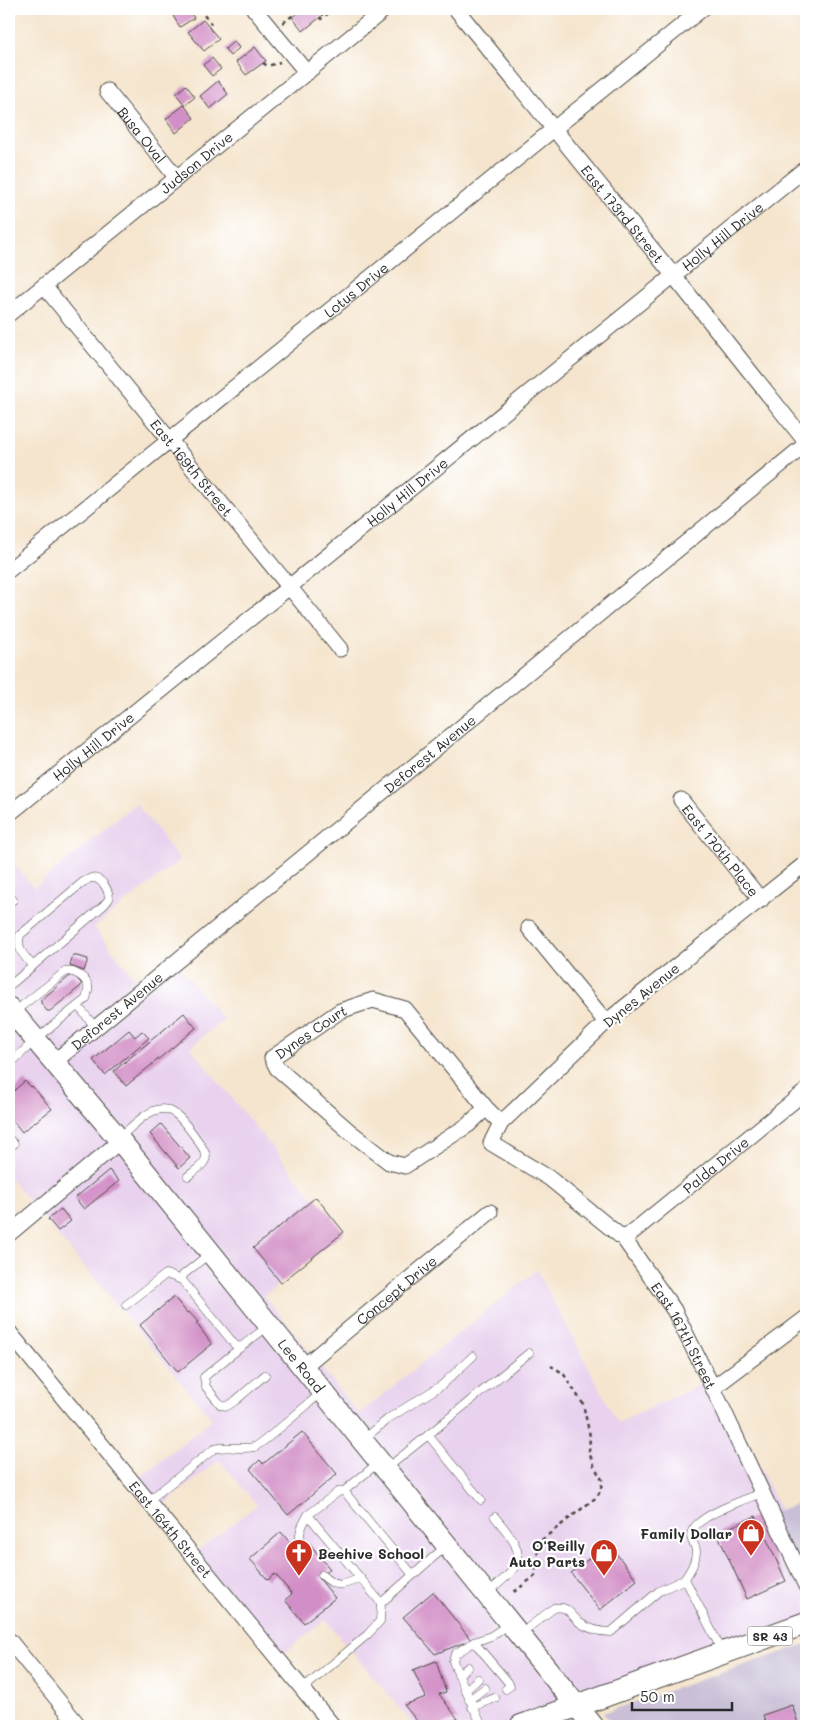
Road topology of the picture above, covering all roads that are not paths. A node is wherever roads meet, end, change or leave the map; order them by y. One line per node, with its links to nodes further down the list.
1 (254, 9): 5 (street)
2 (385, 9): 5 (street, Judson Drive)
3 (456, 9): 7 (street, East 173rd Street)
4 (702, 9): 7 (street, Lotus Drive)
5 (307, 72): 9 (street, Judson Drive)
6 (107, 92): 9 (street, Busa Oval)
7 (553, 129): 10 (street, East 173rd Street); 13 (street, Lotus Drive)
8 (806, 168): 10 (street, Holly Hill Drive)
9 (177, 178): 11 (street, Judson Drive)
10 (674, 276): 14 (street, East 173rd Street); 16 (street, Holly Hill Drive)
11 (44, 286): 12 (street, Judson Drive); 13 (street, East 169th Street)
12 (9, 313)
13 (169, 440): 15 (street, Lotus Drive); 16 (street, East 169th Street)
14 (806, 443): 28 (street, Deforest Avenue)
15 (9, 570)
16 (290, 587): 17 (street, East 169th Street); 19 (street, Holly Hill Drive)
17 (340, 649)
18 (681, 800): 21 (street, East 170th Place)
19 (9, 814)
20 (806, 863): 21 (street, Dynes Avenue)
21 (761, 900): 27 (street, Dynes Avenue)
22 (529, 928): 27 (street)
23 (33, 966): 23 (lane); 24 (lane)
24 (9, 986)
25 (78, 1006): 26 (lane); 28 (lane); 29 (lane)
26 (11, 1010): 29 (main road, Lee Road)
27 (606, 1022): 34 (street, Dynes Avenue)
28 (96, 1028): 30 (street, Deforest Avenue)
29 (35, 1040): 30 (main road, Lee Road); 31 (lane)
30 (54, 1062): 35 (main road, Lee Road)
31 (9, 1065)
32 (806, 1091): 40 (street, Palda Drive)
33 (486, 1108): 33 (street, Dynes Court); 34 (street, Dynes Court)
34 (501, 1124): 36 (street, Dynes Avenue)
35 (119, 1140): 37 (lane); 39 (street); 41 (main road, Lee Road)
36 (491, 1143): 40 (street, East 167th Street)
37 (188, 1176)
38 (490, 1212): 50 (street, Concept Drive)
39 (9, 1234)
40 (624, 1240): 52 (street, East 167th Street)
41 (211, 1253): 42 (lane); 45 (main road, Lee Road)
42 (182, 1280): 43 (lane); 47 (lane)
43 (126, 1305)
44 (806, 1318): 52 (street)
45 (269, 1325): 47 (lane); 50 (main road, Lee Road)
46 (9, 1332): 60 (street, East 164th Street)
47 (241, 1347): 51 (lane)
48 (529, 1353): 54 (lane)
49 (473, 1356): 55 (lane)
50 (303, 1367): 53 (main road, Lee Road)
51 (265, 1375)
52 (713, 1388): 58 (street, East 167th Street)
53 (323, 1391): 55 (main road, Lee Road); 60 (lane)
54 (428, 1435): 56 (lane); 59 (lane)
55 (363, 1441): 56 (main road, Lee Road)
56 (383, 1465): 57 (lane); 63 (main road, Lee Road)
57 (344, 1491): 61 (lane); 66 (lane)
58 (762, 1493): 68 (lane); 69 (street, East 167th Street)
59 (481, 1500)
60 (148, 1501): 82 (street, East 164th Street)
61 (308, 1515): 64 (lane); 67 (lane)
62 (495, 1517): 70 (lane)
63 (447, 1546): 66 (lane); 70 (main road, Lee Road)
64 (302, 1549)
65 (322, 1575): 67 (lane)
66 (414, 1575): 71 (lane)
67 (360, 1578): 71 (lane)
68 (684, 1580): 73 (lane); 76 (lane)
69 (806, 1586)
70 (487, 1594): 73 (main road, Lee Road)
71 (381, 1603): 82 (lane)
72 (806, 1623): 76 (main road, SR 43)
73 (515, 1629): 75 (lane); 86 (main road, Lee Road)
74 (9, 1640): 87 (street)
75 (474, 1642): 78 (lane); 81 (lane)
76 (723, 1653): 86 (main road, SR 43)
77 (468, 1667): 78 (lane)
78 (458, 1675): 83 (lane)
79 (478, 1679): 83 (lane)
80 (485, 1688): 85 (lane)
81 (506, 1689)
82 (302, 1690): 88 (street, East 164th Street)
83 (464, 1690): 85 (lane)
84 (495, 1698): 85 (lane)
85 (470, 1704): 89 (lane)
86 (577, 1706): 90 (main road, SR 43); 91 (main road, Lee Road)
87 (79, 1726)
88 (333, 1726)
89 (482, 1726)
90 (521, 1726)
91 (593, 1726)

